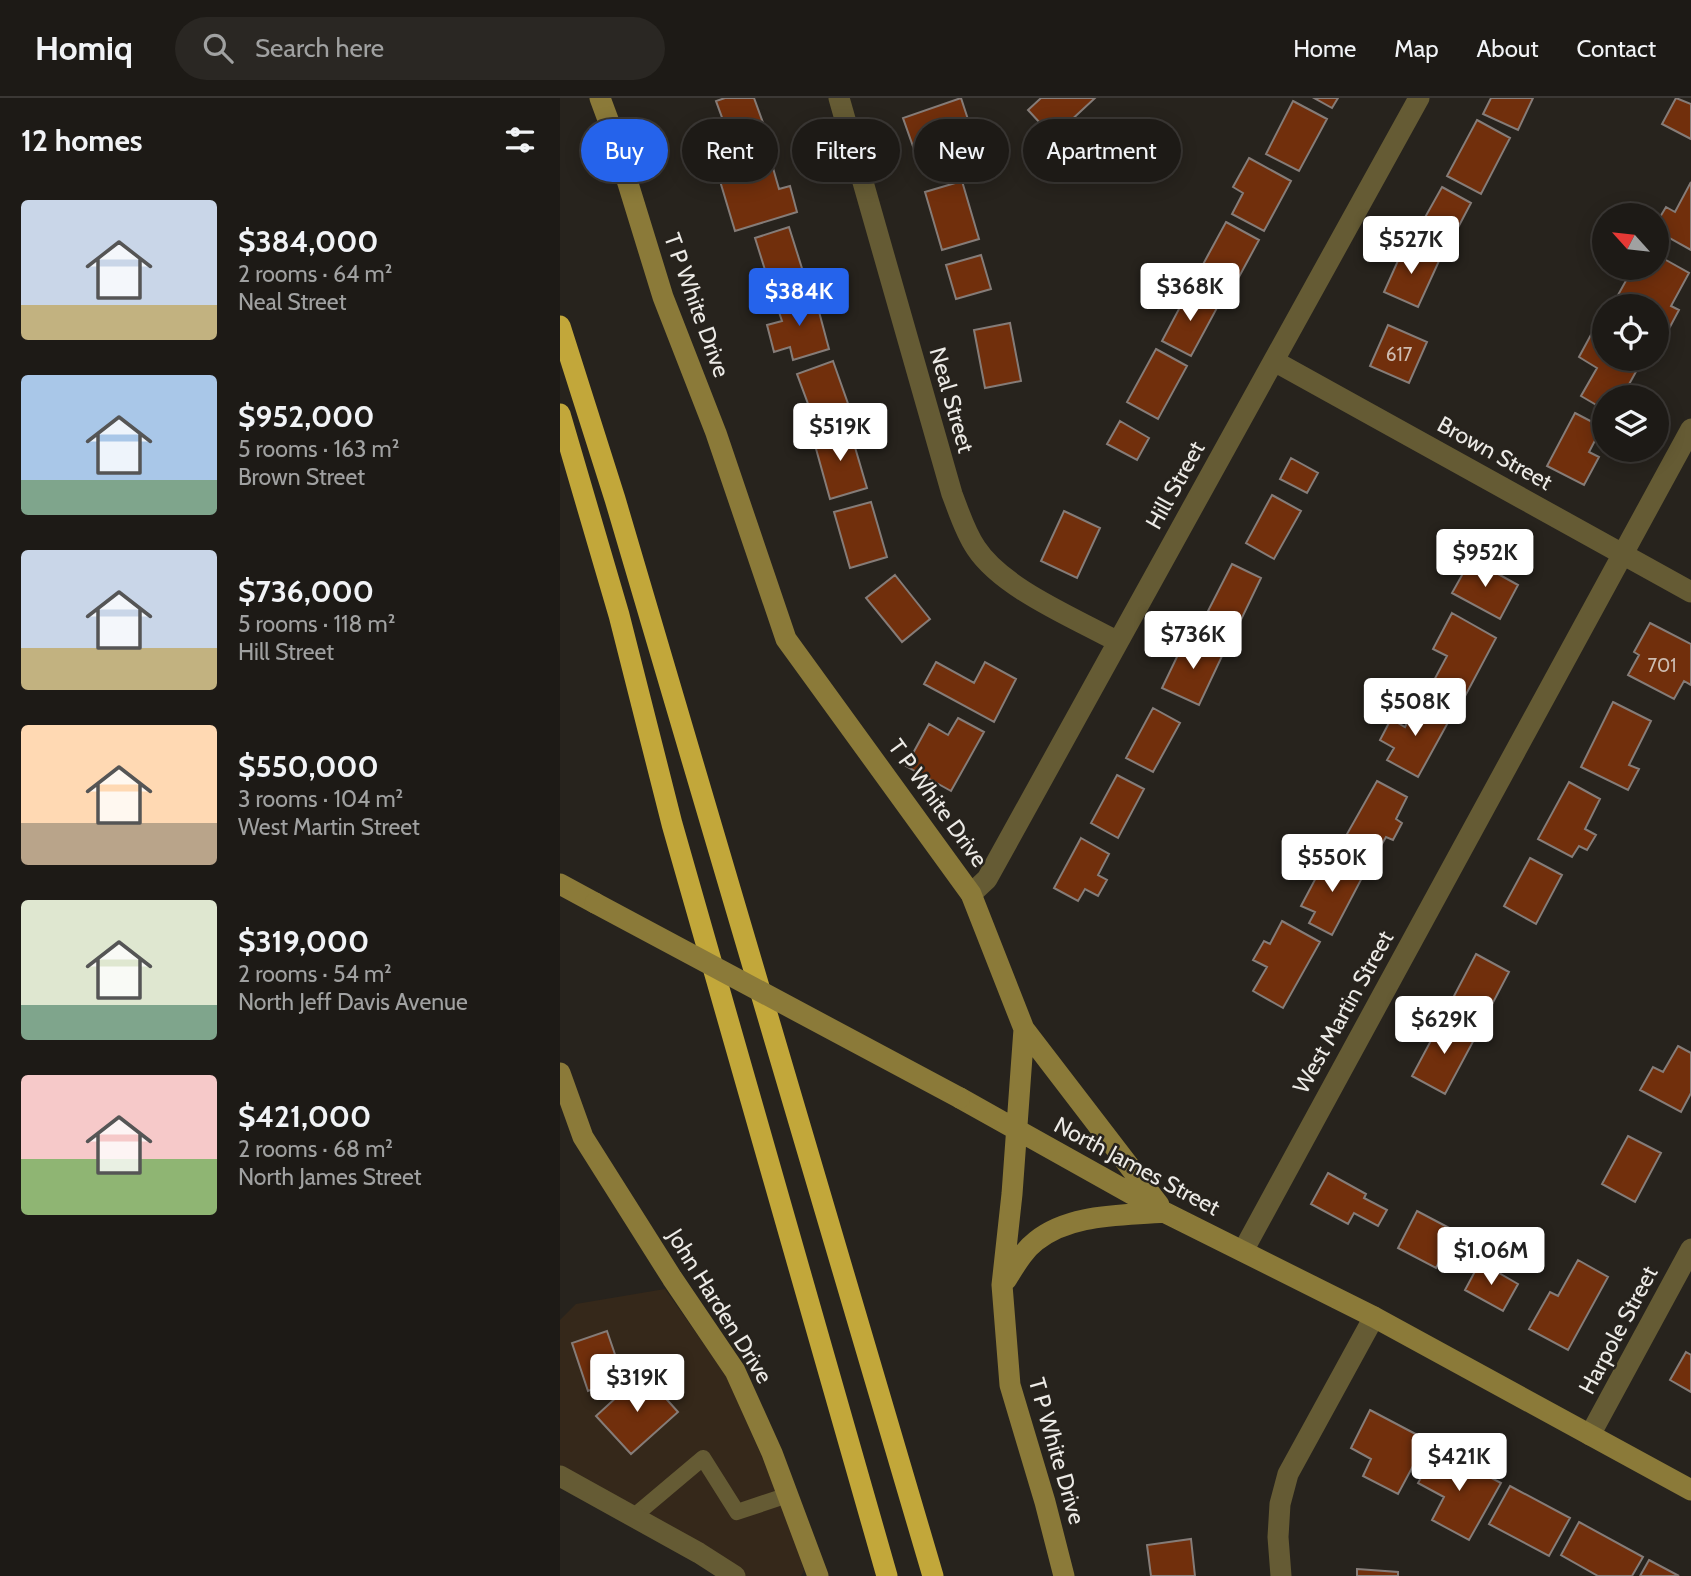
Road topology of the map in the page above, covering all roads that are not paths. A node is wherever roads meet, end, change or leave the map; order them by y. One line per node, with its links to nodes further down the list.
1 (600, 98): 12 (main road, T P White Drive)
2 (839, 98): 10 (street, Neal Street)
3 (1419, 98): 5 (street, Hill Street)
4 (560, 326): 29 (highway)
5 (1274, 361): 8 (street, Brown Street); 10 (street, Hill Street)
6 (560, 414): 28 (highway)
7 (1691, 429): 8 (street, West Martin Street)
8 (1623, 554): 9 (street, Brown Street); 18 (street, West Martin Street)
9 (1691, 592)
10 (1118, 642): 12 (street, Hill Street)
11 (560, 884): 15 (main road, North James Street, bridge)
12 (971, 894): 13 (main road, T P White Drive)
13 (1024, 1029): 15 (main road, T P White Drive); 16 (main road)
14 (560, 1073): 24 (main road, John Harden Drive)
15 (1016, 1130): 16 (main road, North James Street); 19 (main road, T P White Drive)
16 (1164, 1212): 18 (main road, North James Street); 19 (main road)
17 (1691, 1249): 21 (street, Harpole Street)
18 (1243, 1251): 20 (main road, North James Street)
19 (1002, 1285): 30 (main road, T P White Drive)
20 (1374, 1317): 21 (main road, North James Street); 31 (street)
21 (1590, 1435): 23 (main road, North James Street)
22 (560, 1476): 25 (street)
23 (1691, 1490)
24 (788, 1495): 25 (lane); 27 (main road, John Harden Drive)
25 (633, 1517): 26 (street)
26 (735, 1576)
27 (818, 1576)
28 (887, 1576)
29 (933, 1576)
30 (1064, 1576)
31 (1281, 1576)

